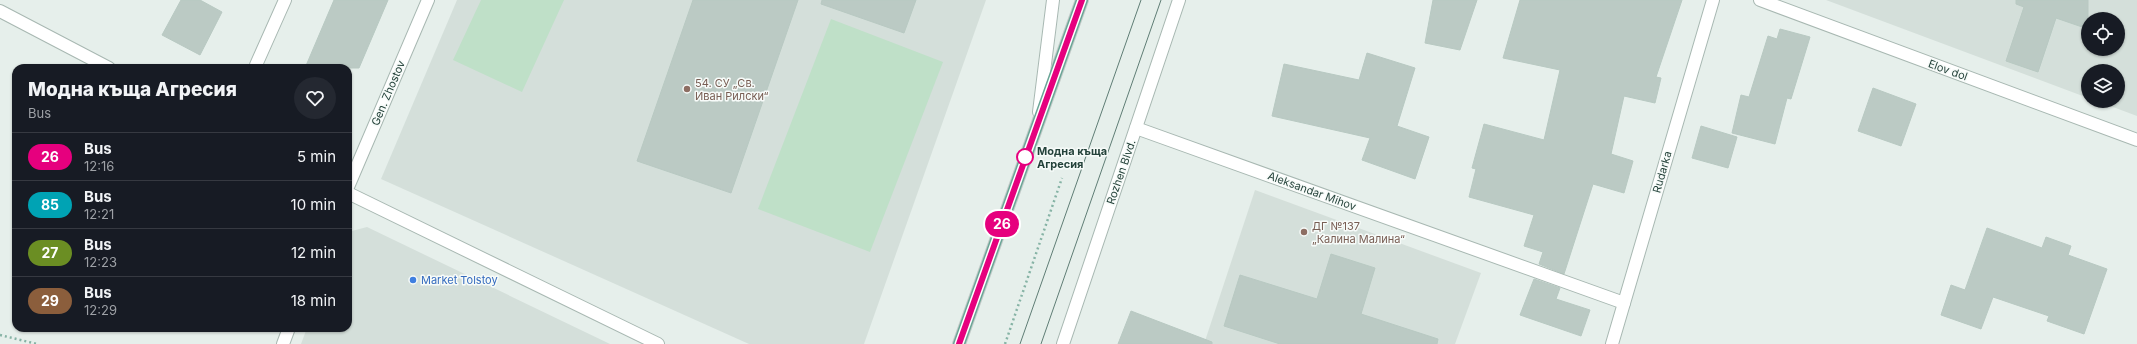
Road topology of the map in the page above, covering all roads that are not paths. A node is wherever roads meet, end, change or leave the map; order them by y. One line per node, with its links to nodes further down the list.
1 (285, 0): 10 (street)
2 (428, 0): 14 (street, Gen. Zhostov)
3 (1053, 0): 11 (street)
4 (1082, 0): 11 (main road)
5 (1179, 0): 12 (street, Rozhen Blvd.)
6 (1713, 0): 16 (street, Rudarka)
7 (1760, 0): 13 (street, Elov dol)
8 (0, 11): 9 (street)
9 (101, 64)
10 (256, 64)
11 (1038, 122): 21 (main road)
12 (1136, 128): 16 (street, Aleksandar Mihov); 22 (street, Rozhen Blvd.)
13 (2137, 140)
14 (352, 178)
15 (352, 195): 18 (street)
16 (1624, 303): 23 (street, Rudarka)
17 (288, 332): 19 (street)
18 (633, 338): 20 (street)
19 (283, 344)
20 (658, 344)
21 (959, 344)
22 (1063, 344)
23 (1612, 344)

